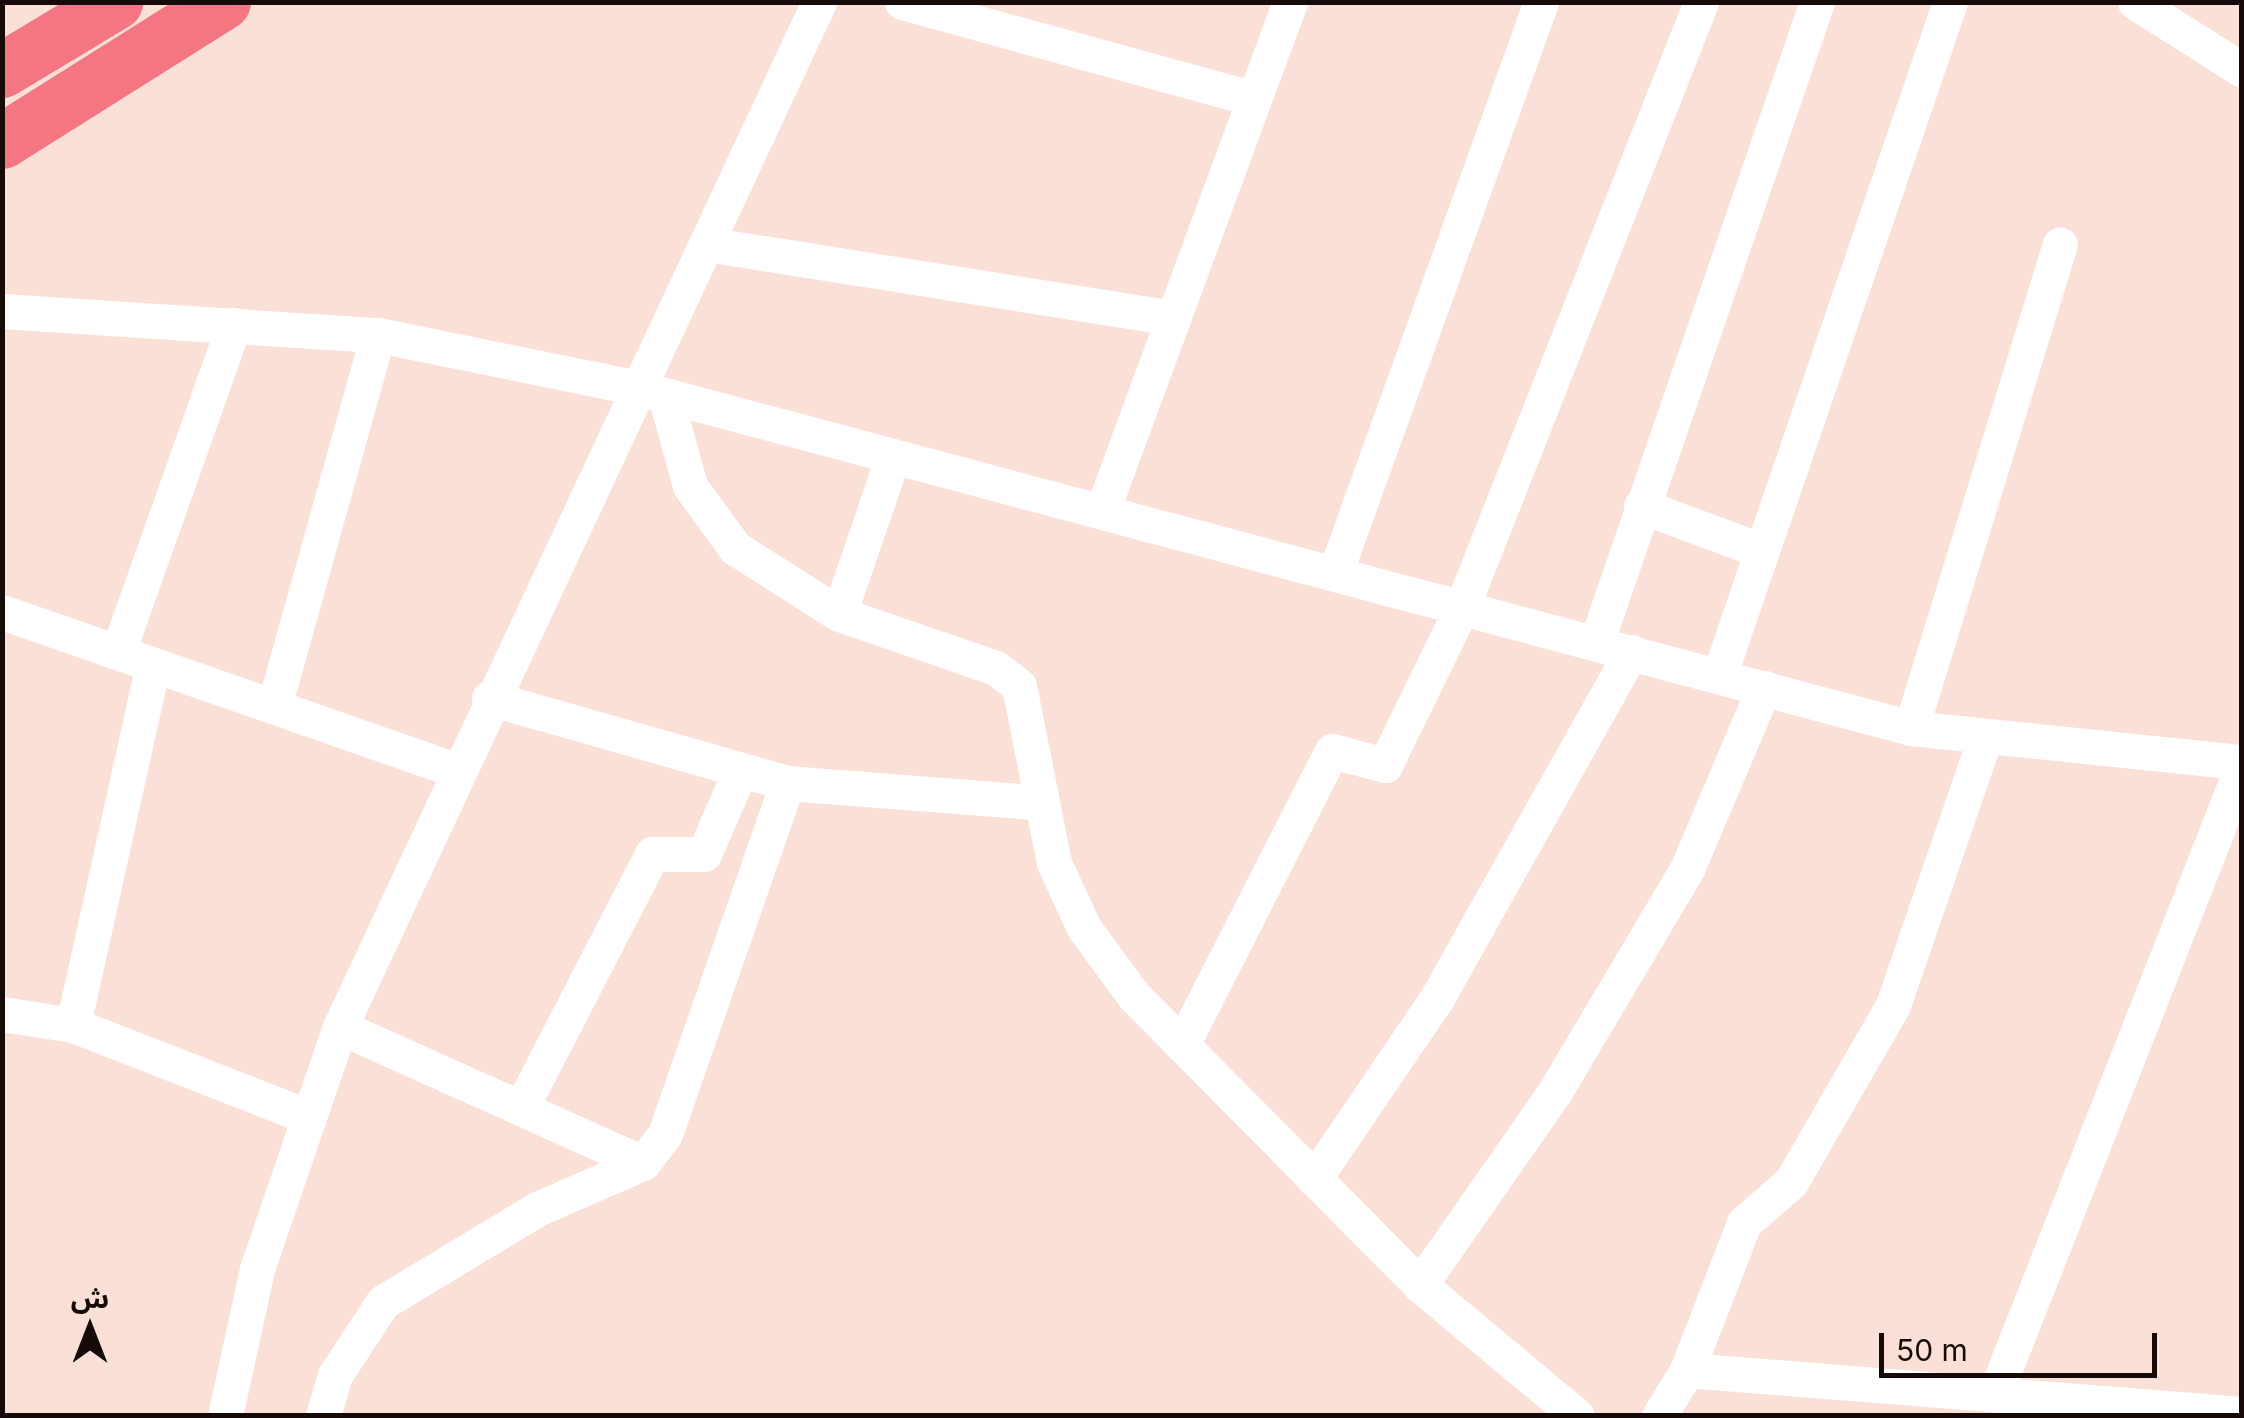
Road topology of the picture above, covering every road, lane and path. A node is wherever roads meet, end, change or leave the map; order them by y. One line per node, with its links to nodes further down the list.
1 (115, 2): 11 (highway)
2 (222, 2): 14 (highway)
3 (819, 2): 15 (street)
4 (902, 2): 13 (street)
5 (1290, 2): 13 (street)
6 (1540, 2): 26 (street)
7 (1702, 2): 27 (street)
8 (1817, 2): 23 (street)
9 (1950, 2): 25 (street)
10 (2135, 2): 12 (street)
11 (2, 70)
12 (2242, 70)
13 (1254, 99): 18 (street)
14 (2, 141)
15 (706, 244): 18 (street); 21 (street)
16 (2060, 244): 38 (street)
17 (2, 310): 19 (street)
18 (1173, 318): 24 (street)
19 (234, 325): 20 (street); 31 (street)
20 (378, 334): 21 (street); 37 (street)
21 (652, 391): 22 (street); 29 (street); 36 (street)
22 (893, 456): 24 (street); 29 (street)
23 (1641, 506): 25 (street); 30 (street)
24 (1102, 511): 26 (street)
25 (1760, 550): 34 (street)
26 (1335, 573): 27 (street)
27 (1462, 607): 30 (street); 48 (street)
28 (2, 612): 31 (street)
29 (839, 614): 44 (street)
30 (1596, 643): 32 (street)
31 (118, 652): 33 (street)
32 (1630, 652): 34 (street); 52 (street)
33 (153, 664): 37 (street); 46 (street)
34 (1720, 676): 35 (street)
35 (1764, 688): 38 (street); 53 (street)
36 (489, 698): 41 (street); 42 (street)
37 (275, 704): 41 (street)
38 (1911, 728): 39 (street)
39 (1984, 740): 40 (street); 54 (street)
40 (2242, 764): 55 (street)
41 (456, 770): 47 (street)
42 (740, 773): 43 (street); 49 (street)
43 (787, 783): 44 (street); 51 (street)
44 (1036, 802): 48 (street)
45 (2, 1014): 46 (street)
46 (74, 1026): 50 (street)
47 (340, 1027): 49 (street); 50 (street)
48 (1182, 1045): 52 (street)
49 (520, 1108): 51 (street)
50 (304, 1115): 58 (street)
51 (642, 1163): 59 (street)
52 (1314, 1179): 53 (street)
53 (1420, 1285): 60 (street)
54 (1687, 1370): 55 (street); 61 (street)
55 (1995, 1394): 56 (street)
56 (2103, 1409): 57 (street)
57 (2242, 1414)
58 (226, 1416)
59 (323, 1416)
60 (1577, 1416)
61 (1659, 1416)

